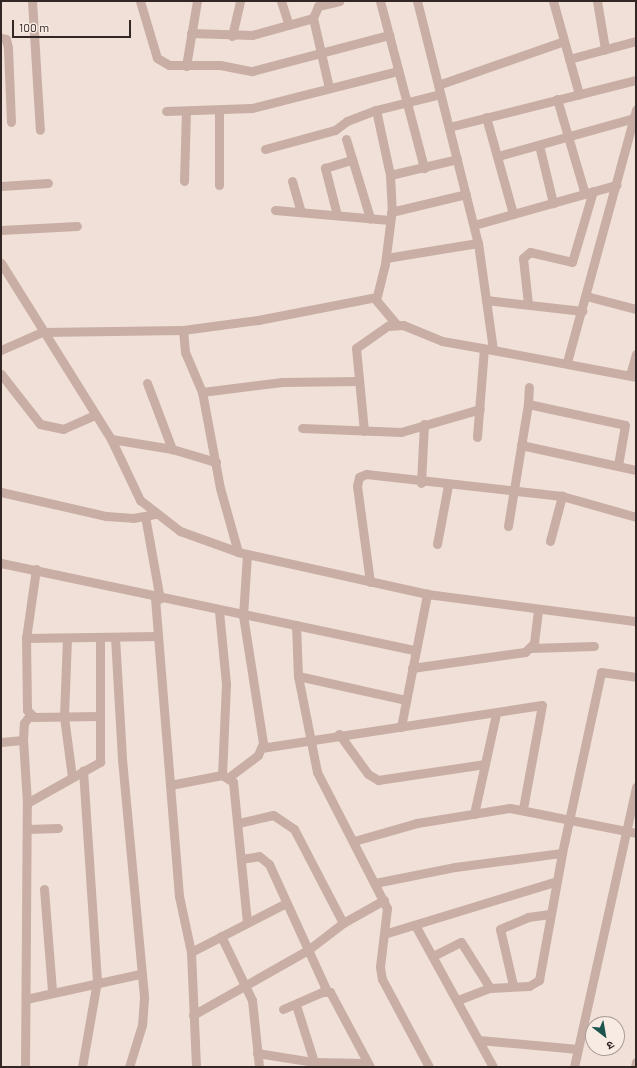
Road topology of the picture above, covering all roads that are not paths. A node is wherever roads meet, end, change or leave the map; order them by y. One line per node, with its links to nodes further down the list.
1 (32, 1): 40 (street)
2 (140, 1): 23 (street)
3 (197, 1): 14 (street)
4 (240, 1): 16 (street)
5 (282, 1): 13 (street)
6 (338, 1): 11 (street)
7 (380, 1): 15 (street)
8 (416, 1): 27 (street)
9 (554, 1): 18 (street)
10 (597, 1): 20 (street)
11 (317, 4): 12 (street)
12 (313, 18): 13 (street); 21 (street)
13 (289, 25): 16 (street)
14 (191, 33): 16 (street); 23 (street)
15 (389, 35): 21 (street); 24 (street)
16 (232, 36)
17 (1, 38): 38 (street)
18 (564, 41): 22 (street); 27 (street)
19 (636, 41): 20 (street)
20 (605, 49): 22 (street)
21 (322, 52): 23 (street); 26 (street)
22 (570, 59): 28 (street)
23 (186, 66)
24 (398, 71): 26 (street); 30 (street)
25 (636, 80): 28 (street)
26 (329, 88): 32 (street)
27 (439, 90): 30 (street); 39 (street)
28 (579, 94): 29 (street)
29 (557, 99): 36 (street); 42 (street)
30 (408, 104): 33 (street); 49 (street)
31 (636, 109): 37 (street)
32 (219, 110): 35 (street); 54 (street)
33 (376, 110): 45 (street); 50 (street)
34 (166, 111): 35 (street)
35 (186, 111): 51 (street)
36 (486, 117): 39 (street); 46 (street)
37 (634, 118): 41 (street); 42 (street)
38 (11, 122)
39 (449, 127): 47 (street)
40 (40, 130)
41 (633, 135): 55 (street)
42 (568, 136): 44 (street); 57 (street)
43 (346, 139): 48 (street)
44 (539, 145): 46 (street); 59 (street)
45 (265, 149)
46 (498, 156): 62 (street)
47 (457, 159): 49 (street); 58 (street)
48 (352, 160): 63 (street); 65 (street)
49 (424, 168): 50 (street)
50 (390, 175): 64 (street)
51 (184, 181)
52 (292, 181): 61 (street)
53 (48, 183): 56 (street)
54 (219, 185)
55 (616, 185): 57 (street); 72 (street)
56 (1, 186)
57 (589, 192): 59 (street); 75 (street)
58 (466, 194): 64 (street); 66 (street)
59 (553, 203): 62 (street)
60 (275, 210): 61 (street)
61 (301, 212): 63 (street)
62 (513, 214): 66 (street)
63 (337, 215): 65 (street)
64 (391, 216): 65 (street); 70 (street)
65 (370, 218)
66 (474, 225): 69 (street)
67 (77, 226): 68 (street)
68 (1, 230)
69 (478, 243): 70 (street); 74 (street)
70 (386, 258): 73 (street)
71 (1, 263): 80 (street)
72 (586, 296): 76 (street); 77 (street)
73 (376, 297): 78 (street); 79 (street)
74 (486, 300): 75 (street); 82 (street)
75 (528, 304): 77 (street)
76 (636, 309)
77 (582, 311): 84 (street)
78 (396, 324): 82 (street); 87 (street)
79 (183, 330): 80 (street); 90 (street)
80 (42, 332): 81 (street); 93 (street)
81 (1, 350)
82 (489, 350): 84 (street); 92 (street)
83 (636, 354): 86 (street)
84 (567, 362): 86 (street)
85 (1, 374): 93 (street)
86 (633, 376)
87 (359, 381): 90 (street); 96 (street)
88 (147, 383): 100 (street)
89 (529, 387): 91 (street)
90 (202, 392): 101 (street)
91 (528, 404): 99 (street); 102 (street)
92 (480, 410): 94 (street); 97 (street)
93 (95, 415): 98 (street)
94 (424, 424): 96 (street); 104 (street)
95 (302, 428): 96 (street)
96 (364, 431)
97 (477, 437)
98 (111, 439): 100 (street); 109 (street)
99 (521, 445): 102 (street); 106 (street)
100 (172, 449): 101 (street)
101 (216, 462): 115 (street)
102 (618, 465): 103 (street)
103 (636, 470)
104 (421, 483): 105 (street); 118 (street)
105 (448, 486): 106 (street); 114 (street)
106 (514, 490): 108 (street); 112 (street)
107 (1, 492): 110 (street)
108 (562, 496): 111 (street); 113 (street)
109 (155, 514): 110 (street); 115 (street)
110 (145, 516): 120 (street)
111 (636, 517)
112 (508, 526)
113 (550, 541)
114 (438, 544)
115 (243, 553): 118 (street); 123 (street)
116 (1, 563): 117 (street)
117 (36, 570): 120 (street); 129 (street)
118 (370, 582): 119 (street)
119 (427, 594): 121 (street); 133 (street)
120 (158, 598): 122 (street); 126 (street)
121 (538, 609): 124 (street); 132 (street)
122 (219, 611): 123 (street); 150 (street)
123 (243, 616): 125 (street); 147 (street)
124 (636, 621)
125 (296, 625): 133 (street); 135 (street)
126 (158, 636): 128 (street); 152 (street)
127 (100, 637): 128 (street); 130 (street); 140 (street)
128 (115, 637): 179 (street)
129 (26, 638): 130 (street); 139 (street)
130 (67, 638): 141 (street)
131 (594, 646): 132 (street)
132 (531, 648): 134 (street)
133 (415, 650): 134 (street)
134 (412, 668): 137 (street)
135 (298, 676): 137 (street); 144 (street)
136 (636, 677): 157 (street)
137 (406, 700): 142 (street)
138 (496, 714): 142 (street); 148 (street); 155 (street)
139 (30, 715): 141 (street); 145 (street)
140 (99, 716): 141 (street); 149 (street)
141 (64, 717): 151 (street)
142 (400, 727): 143 (street)
143 (339, 734): 144 (street); 148 (street)
144 (310, 739): 147 (street); 162 (street)
145 (23, 740): 146 (street); 154 (street)
146 (1, 742)
147 (261, 748): 150 (street)
148 (485, 764): 156 (street)
149 (83, 770): 151 (street); 180 (street)
150 (226, 776): 152 (street); 158 (street)
151 (72, 777): 154 (street)
152 (170, 785): 177 (street)
153 (636, 787): 161 (street)
154 (27, 803): 160 (street)
155 (523, 809): 156 (street); 157 (street)
156 (474, 814): 162 (street)
157 (570, 820): 161 (street); 163 (street)
158 (238, 822): 164 (street); 172 (street)
159 (58, 828): 160 (street)
160 (27, 829): 186 (street)
161 (631, 832): 192 (street)
162 (354, 841): 166 (street)
163 (562, 853): 165 (street); 166 (street)
164 (241, 859): 169 (street); 171 (street)
165 (557, 881): 170 (street); 173 (street)
166 (375, 883): 168 (street)
167 (44, 889): 184 (street)
168 (384, 900): 172 (street); 174 (street)
169 (286, 903): 171 (street); 176 (street)
170 (550, 914): 181 (street); 181 (street)
171 (247, 922): 175 (street)
172 (343, 923): 176 (street)
173 (414, 925): 174 (street); 178 (street)
174 (384, 934): 202 (street)
175 (220, 936): 177 (street); 182 (street)
176 (308, 950): 182 (street); 185 (street)
177 (191, 952): 190 (street)
178 (433, 956): 183 (street); 187 (street)
179 (140, 974): 180 (street); 199 (street)
180 (98, 981): 184 (street); 198 (street)
181 (514, 985): 183 (street)
182 (244, 986): 190 (street); 193 (street)
183 (490, 988): 187 (street)
184 (52, 991): 186 (street)
185 (326, 991): 188 (street); 196 (street)
186 (26, 999): 197 (street)
187 (458, 1000): 191 (street)
188 (296, 1005): 189 (street); 194 (street)
189 (283, 1009)
190 (194, 1015): 200 (street)
191 (479, 1040): 192 (street); 203 (street)
192 (578, 1049): 204 (street)
193 (257, 1053): 194 (street); 201 (street)
194 (314, 1062): 196 (street)
195 (636, 1062): 205 (street)
196 (368, 1065)
197 (25, 1067)
198 (82, 1067)
199 (130, 1067)
200 (196, 1067)
201 (259, 1067)
202 (429, 1067)
203 (493, 1067)
204 (574, 1067)
205 (635, 1067)

